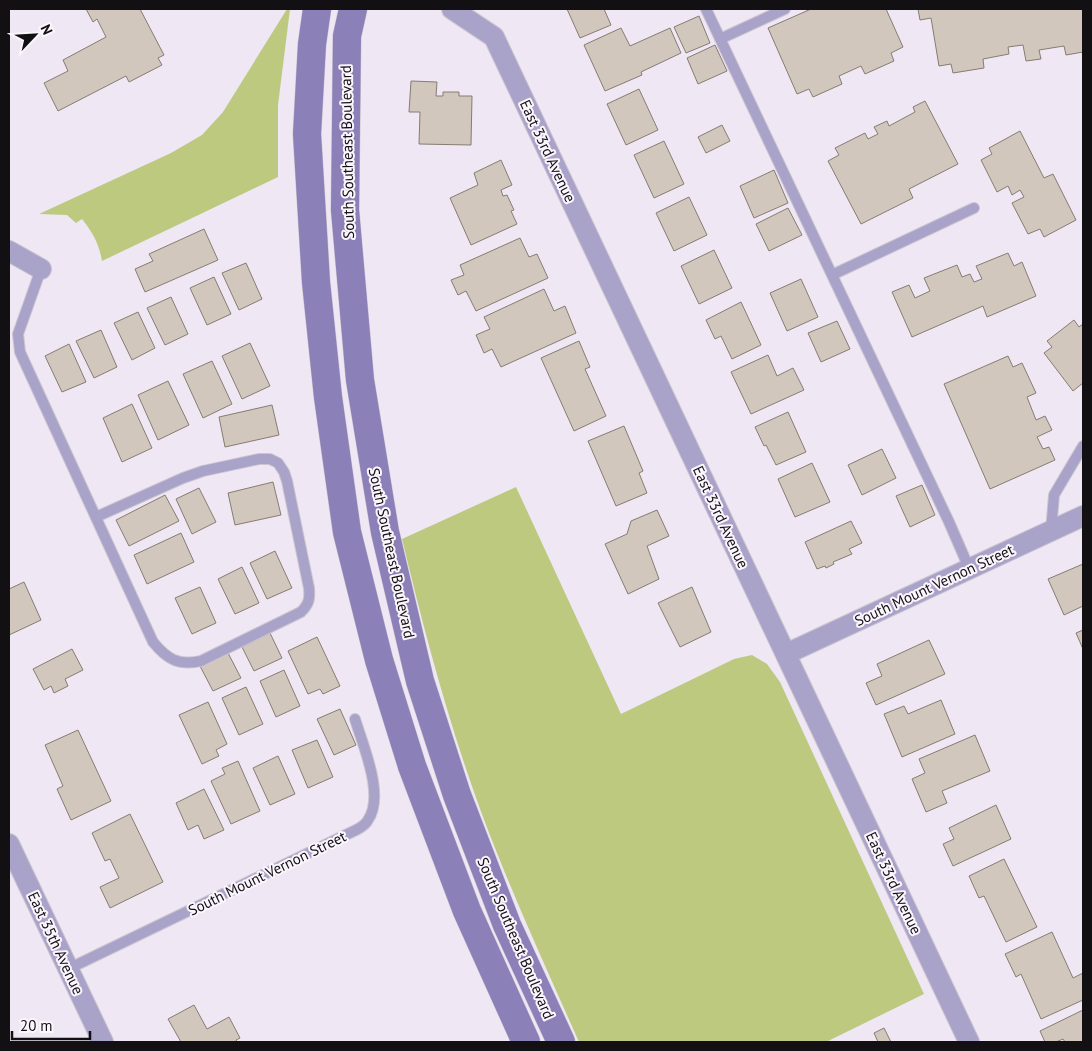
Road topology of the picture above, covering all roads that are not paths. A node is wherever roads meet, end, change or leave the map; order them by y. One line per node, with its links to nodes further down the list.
1 (317, 9): 21 (main road, South Southeast Boulevard)
2 (353, 9): 22 (main road, South Southeast Boulevard)
3 (452, 9): 16 (street, East 33rd Avenue)
4 (706, 9): 6 (lane)
5 (785, 9): 6 (lane)
6 (720, 39): 10 (lane)
7 (974, 208): 10 (lane)
8 (9, 251): 9 (street)
9 (41, 270): 13 (lane)
10 (832, 275): 15 (lane)
11 (1083, 446): 14 (lane)
12 (1083, 516): 14 (street, South Mount Vernon Street)
13 (96, 517): 13 (lane)
14 (1051, 531): 15 (street, South Mount Vernon Street)
15 (969, 568): 16 (street, South Mount Vernon Street)
16 (786, 654): 23 (street, East 33rd Avenue)
17 (355, 719): 19 (lane, South Mount Vernon Street)
18 (9, 844): 19 (street, East 35th Avenue)
19 (68, 969): 20 (street, East 35th Avenue)
20 (103, 1042)
21 (526, 1042)
22 (562, 1042)
23 (969, 1042)

